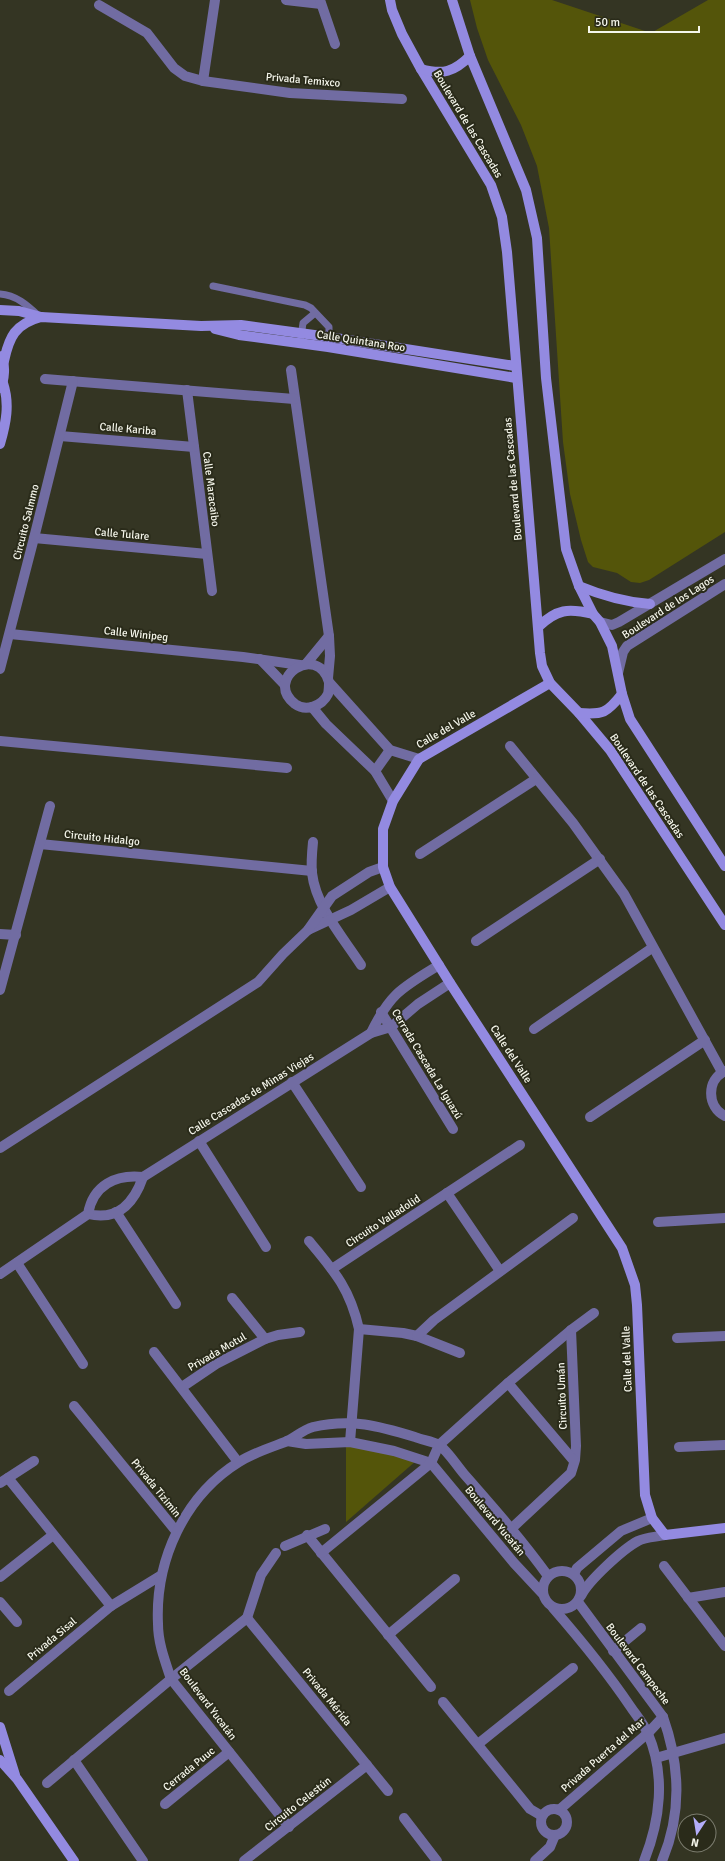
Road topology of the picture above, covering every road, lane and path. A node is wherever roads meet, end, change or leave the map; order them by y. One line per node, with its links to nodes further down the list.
1 (215, 0): 10 (street)
2 (286, 0): 5 (street)
3 (390, 0): 9 (main road, Boulevard de las Cascadas)
4 (452, 0): 8 (main road, Boulevard de las Cascadas)
5 (320, 2): 7 (street)
6 (98, 5): 10 (street, Privada Temixco)
7 (335, 44)
8 (470, 56): 9 (main road); 36 (main road, Boulevard de las Cascadas)
9 (421, 69): 21 (main road, Boulevard de las Cascadas)
10 (203, 81): 11 (street, Privada Temixco)
11 (402, 98)
12 (213, 286): 15 (lane)
13 (0, 294): 16 (lane)
14 (0, 310): 16 (main road, Calle Quintana Roo)
15 (315, 313): 17 (lane); 18 (lane)
16 (41, 317): 17 (main road, Calle Quintana Roo); 20 (main road, Calle Quintana Roo)
17 (301, 338): 18 (main road, Calle Quintana Roo)
18 (328, 342): 21 (main road, Calle Quintana Roo); 23 (main road, Calle Quintana Roo)
19 (0, 348): 20 (main road)
20 (4, 361): 26 (main road)
21 (515, 366): 23 (main road, Boulevard de las Cascadas)
22 (291, 370): 28 (street)
23 (516, 378): 40 (main road, Boulevard de las Cascadas)
24 (45, 379): 25 (street)
25 (73, 381): 27 (street); 29 (street, Circuito Salmmo)
26 (2, 386): 30 (main road)
27 (186, 390): 28 (street); 31 (street, Calle Maracaibo)
28 (294, 399): 42 (street)
29 (60, 436): 31 (street, Calle Kariba); 32 (street, Circuito Salmmo)
30 (0, 444)
31 (194, 447): 33 (street, Calle Maracaibo)
32 (34, 538): 33 (street, Calle Tulare); 41 (street, Circuito Salmmo)
33 (207, 554): 37 (street, Calle Maracaibo)
34 (725, 559): 38 (street, Boulevard de los Lagos)
35 (725, 584): 46 (street, Boulevard de los Lagos)
36 (579, 586): 38 (main road); 39 (main road, Boulevard de las Cascadas)
37 (212, 591)
38 (650, 604): 39 (street, Boulevard de los Lagos)
39 (596, 618): 40 (main road); 46 (main road, Boulevard de las Cascadas)
40 (538, 627): 48 (main road, Boulevard de las Cascadas)
41 (10, 634): 43 (street, Calle Winipeg); 45 (street, Circuito Salmmo)
42 (328, 636): 44 (street); 47 (street)
43 (260, 659): 44 (street, Calle Winipeg); 49 (street)
44 (303, 664): 47 (street); 49 (street)
45 (0, 669)
46 (618, 673): 50 (main road, Boulevard de las Cascadas)
47 (328, 680): 51 (street); 55 (street)
48 (550, 683): 52 (main road, Boulevard de las Cascadas); 56 (main road, Calle del Valle)
49 (285, 685): 51 (street)
50 (622, 694): 52 (main road); 66 (main road, Boulevard de las Cascadas)
51 (312, 707): 58 (street)
52 (579, 713): 72 (main road, Boulevard de las Cascadas)
53 (0, 741): 57 (street)
54 (510, 746): 59 (street)
55 (390, 750): 56 (street); 58 (street)
56 (419, 759): 60 (main road, Calle del Valle)
57 (287, 768)
58 (375, 771): 60 (street)
59 (536, 779): 64 (street); 65 (street)
60 (393, 801): 67 (main road, Calle del Valle)
61 (50, 806): 63 (street)
62 (313, 842): 68 (street)
63 (40, 844): 68 (street, Circuito Hidalgo); 75 (street)
64 (420, 854)
65 (600, 859): 76 (street); 77 (street)
66 (725, 866)
67 (382, 867): 69 (main road, Calle del Valle); 70 (street)
68 (312, 872): 70 (street)
69 (390, 887): 71 (street); 79 (main road, Calle del Valle)
70 (323, 907): 71 (street); 73 (street)
71 (332, 920): 73 (street); 78 (street)
72 (725, 926)
73 (308, 930): 94 (street)
74 (0, 934): 75 (street)
75 (16, 935): 81 (street)
76 (476, 941)
77 (652, 948): 84 (street); 86 (street)
78 (361, 965)
79 (439, 965): 80 (main road, Calle del Valle); 82 (street)
80 (450, 983): 83 (street, Calle Cascadas de Minas Viejas); 136 (main road, Calle del Valle)
81 (0, 990)
82 (381, 1012): 83 (street, Cerrada Cascada La Iguazú); 85 (street)
83 (391, 1027): 85 (street, Calle Cascadas de Minas Viejas); 91 (street, Cerrada Cascada La Iguazú)
84 (534, 1029)
85 (371, 1033): 88 (street, Calle Cascadas de Minas Viejas)
86 (705, 1040): 87 (street); 89 (street)
87 (723, 1072): 90 (street)
88 (292, 1082): 92 (street, Calle Cascadas de Minas Viejas); 96 (street)
89 (590, 1116)
90 (725, 1116)
91 (453, 1129)
92 (199, 1141): 95 (street, Calle Cascadas de Minas Viejas); 104 (street)
93 (520, 1145): 97 (street, Circuito Valladolid)
94 (0, 1148)
95 (143, 1177): 98 (street); 99 (street)
96 (361, 1187)
97 (447, 1193): 106 (street, Circuito Valladolid); 107 (street)
98 (116, 1212): 99 (street); 110 (street)
99 (88, 1214): 105 (street)
100 (573, 1218): 107 (street)
101 (725, 1218): 102 (street)
102 (658, 1222)
103 (309, 1241): 106 (street)
104 (266, 1247)
105 (17, 1264): 108 (street); 121 (street)
106 (332, 1269): 112 (street)
107 (500, 1271): 115 (street)
108 (0, 1274)
109 (232, 1298): 118 (street, Privada Motul)
110 (176, 1304)
111 (594, 1314): 113 (street, Circuito Umán)
112 (359, 1329): 115 (street); 125 (street)
113 (571, 1330): 122 (street, Circuito Umán); 132 (street, Circuito Umán)
114 (300, 1332): 118 (street, Privada Motul)
115 (417, 1336): 120 (street)
116 (725, 1336): 117 (street)
117 (677, 1338)
118 (265, 1339): 123 (street, Privada Motul)
119 (154, 1352): 123 (street, Privada Motul)
120 (460, 1353)
121 (83, 1364)
122 (508, 1383): 129 (street, Circuito Umán); 132 (street, Circuito Umán)
123 (182, 1387): 133 (street, Privada Motul)
124 (74, 1406): 140 (street, Privada Tizimin)
125 (351, 1422): 126 (street); 127 (street); 129 (street, Boulevard Yucatán)
126 (287, 1441): 127 (street); 133 (street)
127 (350, 1442): 134 (street)
128 (725, 1445): 130 (street)
129 (439, 1446): 134 (street); 137 (street, Boulevard Yucatán)
130 (679, 1447)
131 (34, 1461): 135 (street)
132 (574, 1461): 137 (street, Circuito Umán)
133 (238, 1462): 140 (street, Privada Tizimin)
134 (430, 1463): 145 (street); 154 (street, Boulevard Yucatán)
135 (4, 1481): 143 (street)
136 (652, 1518): 142 (main road, Calle del Valle); 148 (street)
137 (512, 1528): 150 (street, Boulevard Yucatán)
138 (725, 1528): 142 (main road)
139 (325, 1529): 141 (street)
140 (176, 1531): 149 (street, Boulevard Yucatán)
141 (307, 1535): 144 (street); 145 (street)
142 (665, 1535): 156 (street)
143 (52, 1536): 151 (street); 158 (street)
144 (285, 1546)
145 (321, 1553): 163 (street)
146 (276, 1554): 160 (street)
147 (664, 1566): 155 (street)
148 (574, 1574): 150 (street); 156 (street)
149 (160, 1576): 158 (street, Privada Sisal); 167 (street, Boulevard Yucatán)
150 (548, 1576): 154 (street)
151 (0, 1577)
152 (455, 1579): 163 (street)
153 (725, 1592): 155 (street)
154 (542, 1593): 159 (street)
155 (688, 1598): 164 (street)
156 (579, 1600): 159 (street); 165 (street, Boulevard Campeche)
157 (0, 1602): 161 (street)
158 (111, 1606): 169 (street, Privada Sisal)
159 (553, 1608): 173 (street)
160 (247, 1618): 167 (street); 181 (street, Privada Mérida)
161 (17, 1622)
162 (641, 1628): 165 (street)
163 (388, 1635): 168 (street)
164 (725, 1646)
165 (613, 1651): 171 (street, Boulevard Campeche)
166 (573, 1668): 175 (street)
167 (171, 1679): 176 (street, Boulevard Yucatán); 180 (street)
168 (431, 1687)
169 (9, 1690)
170 (443, 1702): 175 (street)
171 (663, 1717): 173 (street, Privada Puerta del Mar); 177 (street, Boulevard Campeche)
172 (0, 1728): 182 (main road)
173 (648, 1733): 178 (street); 186 (street, Privada Puerta del Mar)
174 (725, 1738): 177 (street)
175 (478, 1744): 187 (street)
176 (229, 1752): 185 (street, Cerrada Puuc); 189 (street, Boulevard Yucatán)
177 (674, 1753): 178 (street); 197 (street, Boulevard Campeche)
178 (656, 1758): 196 (street)
179 (0, 1760): 182 (main road)
180 (74, 1760): 183 (street); 192 (street)
181 (367, 1765): 184 (street, Privada Mérida); 189 (street, Circuito Celestún)
182 (17, 1779): 191 (main road)
183 (47, 1783)
184 (388, 1792)
185 (165, 1804)
186 (559, 1810): 187 (street); 190 (street)
187 (542, 1816): 190 (street)
188 (404, 1818): 194 (street)
189 (289, 1827): 193 (street, Circuito Celestún)
190 (555, 1835): 195 (street)
191 (74, 1861)
192 (144, 1861)
193 (244, 1861)
194 (437, 1861)
195 (535, 1861)
196 (644, 1861)
197 (662, 1861)

